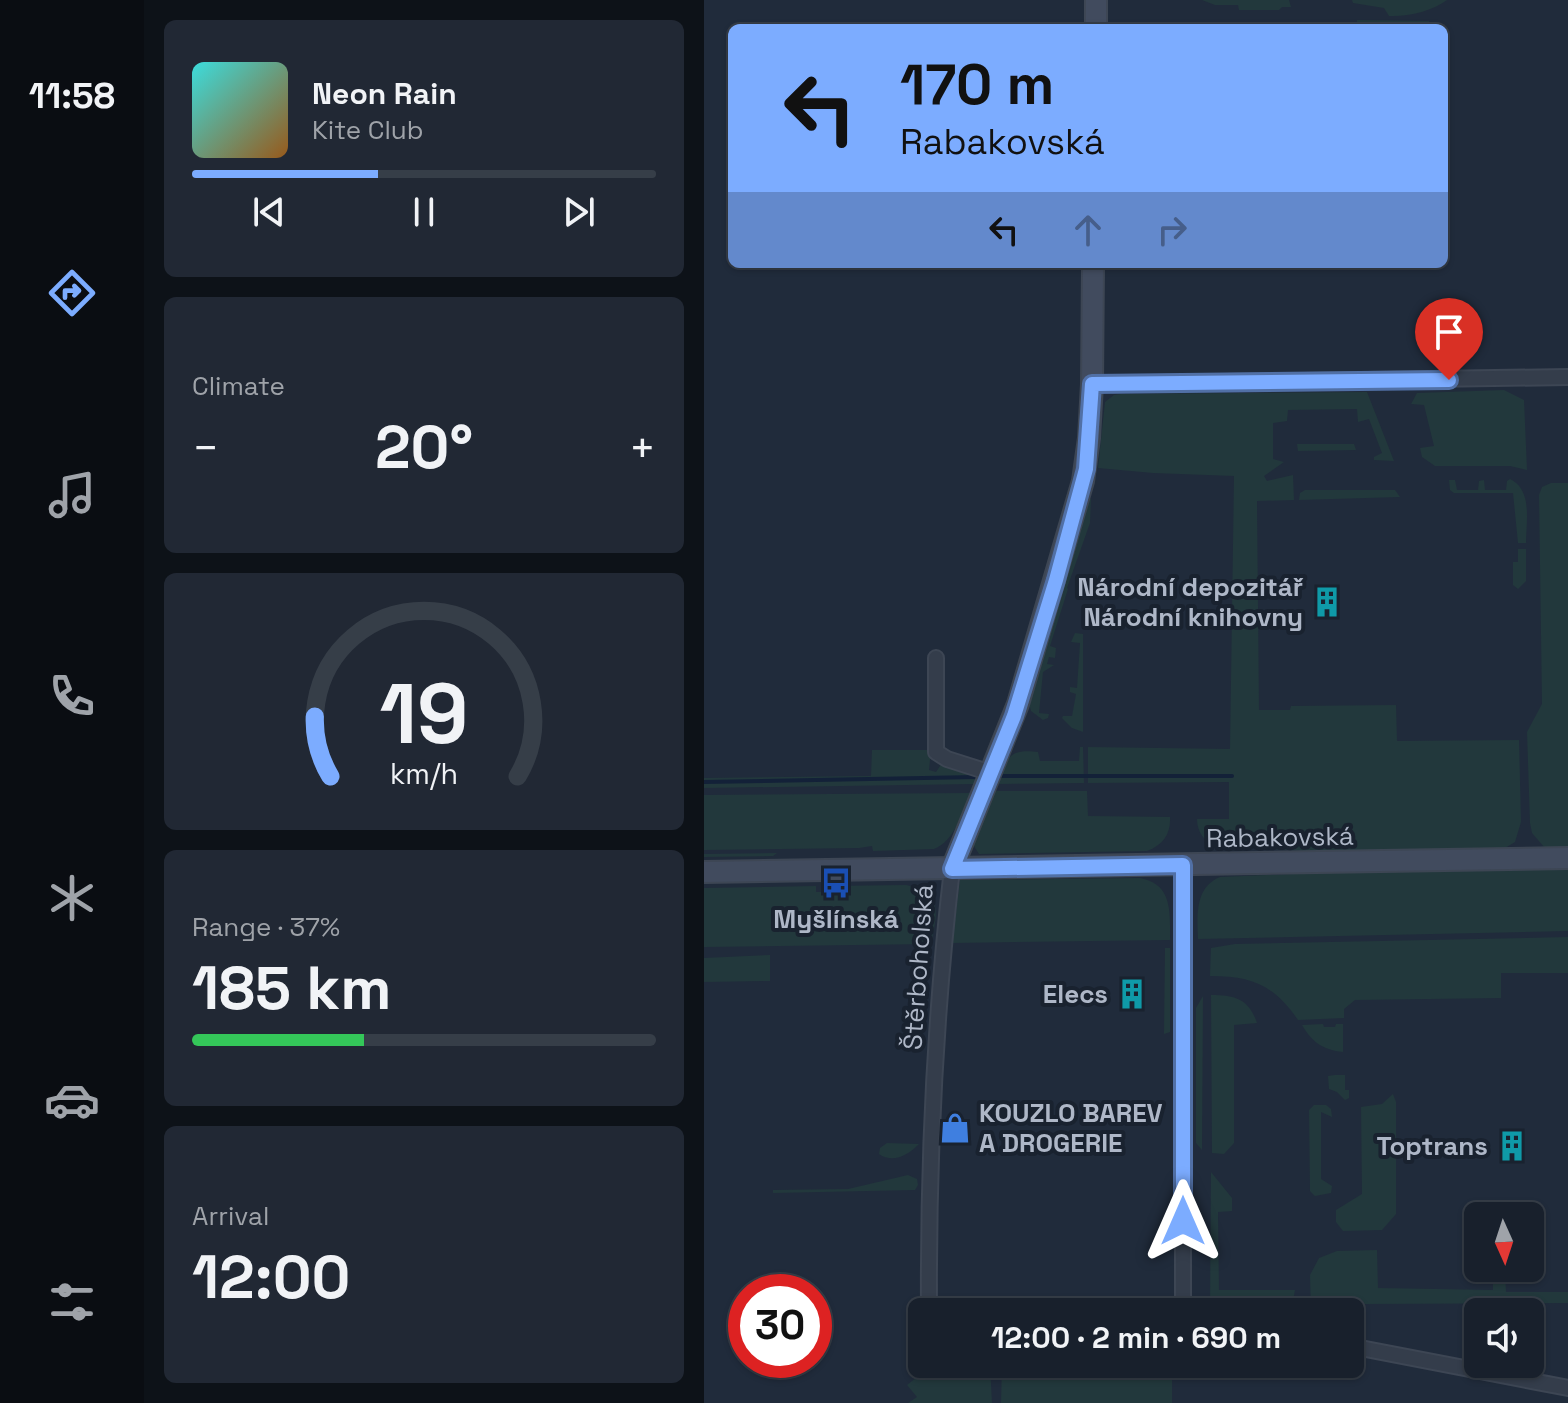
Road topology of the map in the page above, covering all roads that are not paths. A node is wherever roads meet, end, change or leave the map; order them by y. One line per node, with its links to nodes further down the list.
1 (1096, 0): 2 (main road)
2 (1096, 24)
3 (1093, 268): 5 (main road, Štěrboholská)
4 (1568, 377): 5 (street)
5 (1092, 384): 7 (main road, Štěrboholská)
6 (936, 658): 7 (street)
7 (991, 773): 10 (main road, Štěrboholská)
8 (1568, 858): 9 (main road, Rabakovská)
9 (1183, 865): 10 (main road, Rabakovská); 13 (street)
10 (952, 869): 11 (main road, Rabakovská); 12 (street, Štěrboholská)
11 (704, 872)
12 (929, 1298)
13 (1183, 1298)
14 (1364, 1349): 15 (street)
15 (1568, 1388)

